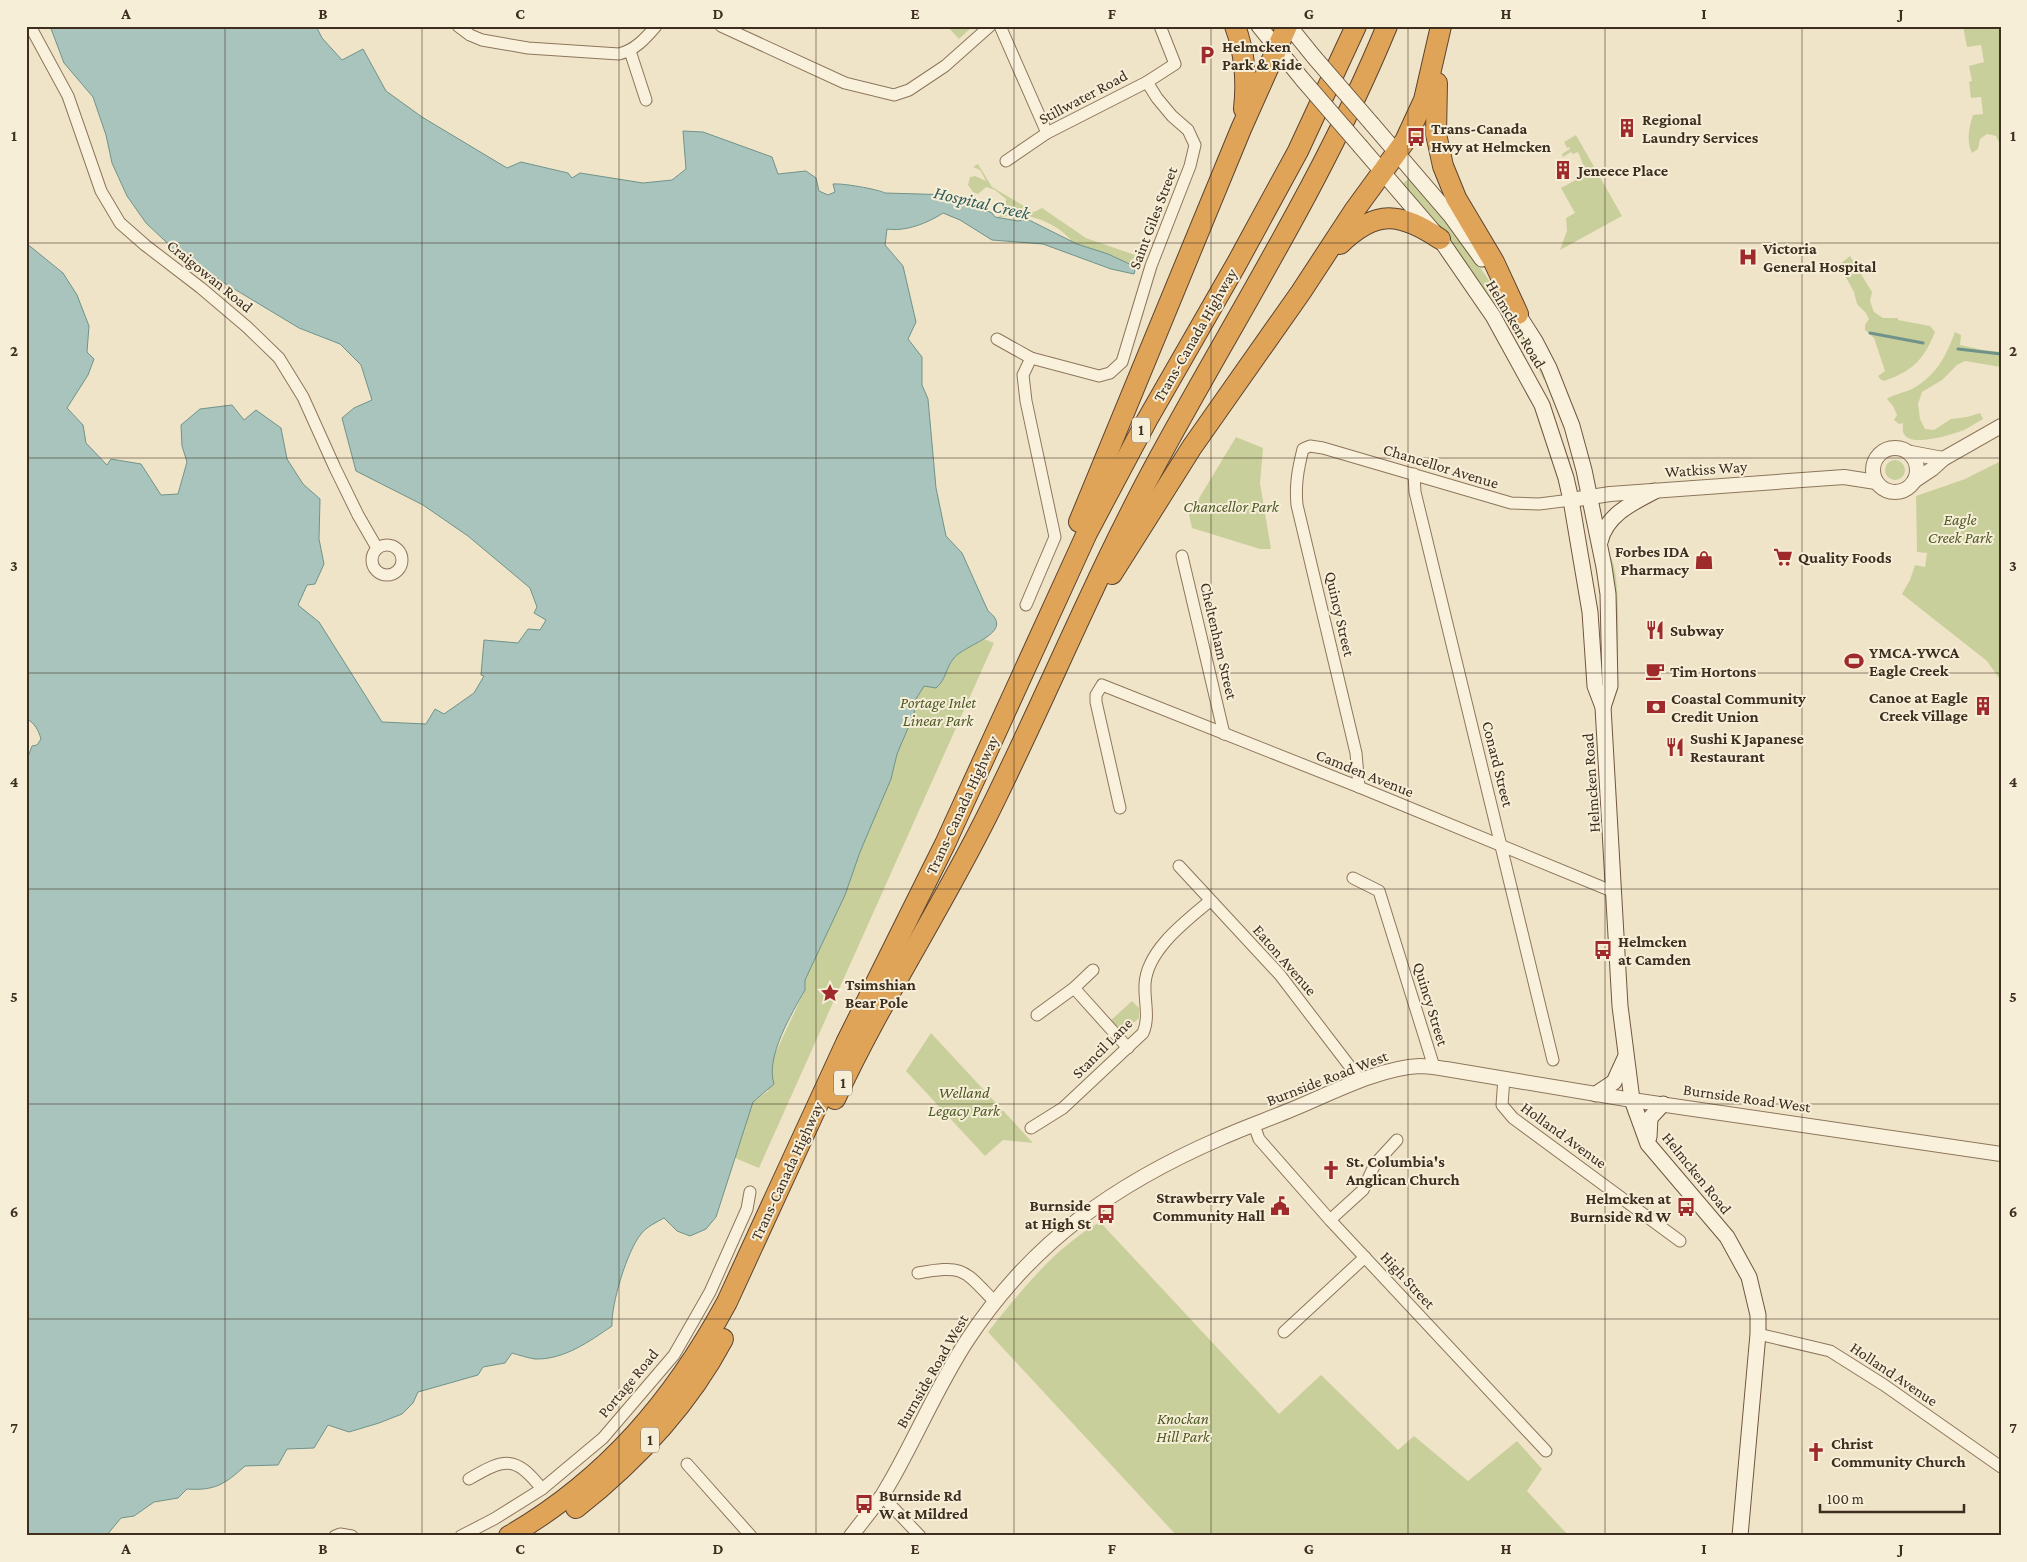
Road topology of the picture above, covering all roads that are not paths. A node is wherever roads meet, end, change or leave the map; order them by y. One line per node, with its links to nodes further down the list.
1 (30, 26): 41 (street, Craigowan Road)
2 (458, 26): 15 (street)
3 (656, 26): 15 (street)
4 (721, 26): 5 (street)
5 (990, 26)
6 (1000, 26): 19 (street)
7 (1160, 26): 16 (street, Stillwater Road)
8 (1235, 26): 18 (highway)
9 (1258, 26): 14 (main road, Helmcken Road)
10 (1288, 26): 14 (highway); 20 (main road, Helmcken Road, bridge)
11 (1356, 26): 49 (highway, Trans-Canada Highway / 1)
12 (1388, 26): 46 (highway, Trans-Canada Highway / 1)
13 (1441, 27): 20 (highway); 25 (highway)
14 (1277, 48): 18 (highway); 22 (main road, Helmcken Road, bridge)
15 (630, 51): 17 (street)
16 (1147, 82): 19 (street, Stillwater Road); 27 (street, Saint Giles Street)
17 (646, 100)
18 (1242, 129): 49 (highway)
19 (1047, 133): 21 (street, Stillwater Road)
20 (1398, 153): 22 (highway); 25 (main road, Helmcken Road)
21 (1006, 161)
22 (1383, 170): 23 (main road, Helmcken Road); 24 (highway)
23 (1440, 239): 24 (highway); 39 (main road, Helmcken Road)
24 (1301, 292): 46 (highway)
25 (1518, 314): 38 (main road, Helmcken Road)
26 (997, 339): 27 (street)
27 (1031, 358): 43 (street)
28 (2001, 426): 31 (street)
29 (1303, 449): 33 (street, Chancellor Avenue); 47 (street, Quincy Street)
30 (1910, 453): 31 (street); 32 (street); 35 (street)
31 (1943, 459): 35 (street)
32 (1873, 468): 34 (street, Watkiss Way); 36 (street)
33 (1414, 474): 39 (street, Chancellor Avenue); 50 (street, Conard Street)
34 (1844, 477): 36 (street, Watkiss Way); 37 (street, Watkiss Way)
35 (1914, 481): 36 (street)
36 (1876, 482)
37 (1655, 491): 38 (street, Watkiss Way); 40 (main road)
38 (1590, 497): 39 (street, Watkiss Way); 40 (main road, Helmcken Road)
39 (1571, 500): 44 (main road, Helmcken Road)
40 (1600, 544): 44 (main road, Helmcken Road)
41 (377, 548)
42 (1182, 556): 45 (street, Cheltenham Street)
43 (1026, 605)
44 (1603, 707): 53 (main road, Helmcken Road)
45 (1224, 734): 47 (street, Camden Avenue); 48 (street, Camden Avenue)
46 (1002, 786): 90 (highway, Trans-Canada Highway / 1)
47 (1359, 787): 50 (street, Camden Avenue)
48 (1120, 808)
49 (945, 844): 89 (highway, Trans-Canada Highway / 1)
50 (1501, 847): 53 (street, Camden Avenue); 60 (street, Conard Street)
51 (1178, 866): 54 (street, Eaton Avenue)
52 (1354, 878): 61 (street, Quincy Street)
53 (1614, 892): 59 (main road, Helmcken Road)
54 (1210, 901): 58 (street, Stancil Lane); 63 (street, Eaton Avenue)
55 (1093, 970): 56 (street)
56 (1074, 988): 57 (street); 58 (street)
57 (1037, 1015)
58 (1128, 1048): 68 (street, Stancil Lane)
59 (1626, 1056): 64 (main road); 65 (main road, Helmcken Road)
60 (1553, 1060)
61 (1434, 1067): 62 (street, Burnside Road West); 63 (street, Burnside Road West)
62 (1504, 1078): 64 (street, Burnside Road West); 74 (street, Holland Avenue)
63 (1361, 1081): 67 (street, Burnside Road West)
64 (1596, 1094): 65 (street, Burnside Road West)
65 (1632, 1100): 66 (street, Burnside Road West); 70 (main road, Helmcken Road)
66 (1663, 1104): 70 (main road); 71 (street, Burnside Road West)
67 (1254, 1125): 73 (street, High Street); 77 (street, Burnside Road West)
68 (1030, 1128)
69 (1396, 1140): 73 (street)
70 (1648, 1144): 79 (main road, Helmcken Road)
71 (2001, 1154)
72 (750, 1192): 84 (street, Portage Road)
73 (1330, 1220): 75 (street, High Street)
74 (1680, 1240)
75 (1365, 1257): 78 (street); 80 (street, High Street)
76 (918, 1273): 77 (street)
77 (994, 1301): 85 (street, Burnside Road West)
78 (1284, 1332)
79 (1758, 1334): 82 (street, Holland Avenue); 94 (main road, Helmcken Road)
80 (1546, 1452)
81 (687, 1464): 91 (street)
82 (2001, 1467)
83 (469, 1479): 84 (street)
84 (542, 1489): 88 (street, Portage Road)
85 (882, 1496): 92 (street, Burnside Road West); 93 (street)
86 (335, 1536): 87 (street)
87 (352, 1536)
88 (462, 1536)
89 (510, 1536)
90 (536, 1536)
91 (751, 1536)
92 (851, 1536)
93 (920, 1536)
94 (1740, 1536)

